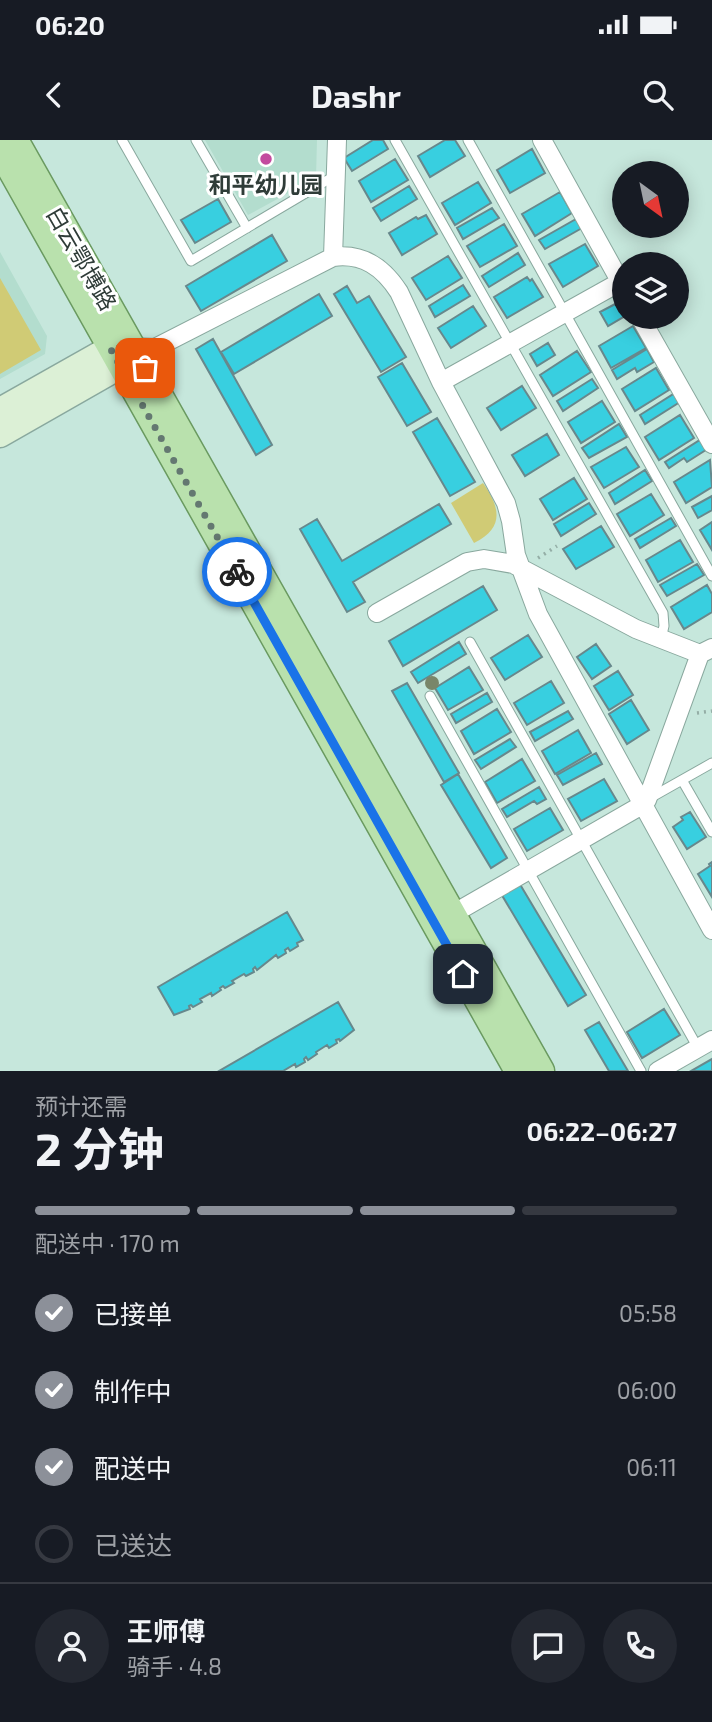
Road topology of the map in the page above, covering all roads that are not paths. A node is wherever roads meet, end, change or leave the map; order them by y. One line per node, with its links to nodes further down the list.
1 (15, 140): 17 (main road, 白云鄂博路)
2 (122, 140): 10 (lane)
3 (196, 140): 10 (lane)
4 (337, 140): 9 (street)
5 (395, 140): 16 (lane)
6 (468, 140): 14 (lane)
7 (542, 140): 12 (street)
8 (0, 150): 17 (main road, 白云鄂博路)
9 (335, 174): 10 (lane); 11 (street)
10 (247, 228)
11 (333, 257): 17 (street); 18 (street)
12 (612, 268)
13 (612, 291): 14 (street)
14 (565, 313): 16 (street); 23 (lane)
15 (647, 329): 21 (street)
16 (510, 343): 18 (street); 25 (lane)
17 (121, 354): 19 (main road); 20 (main road); 35 (main road, 白云鄂博路); 38 (main road, 白云鄂博路)
18 (441, 382): 22 (street)
19 (0, 410)
20 (0, 435)
21 (712, 444)
22 (519, 567): 24 (street); 25 (street); 31 (street)
23 (712, 576)
24 (377, 613)
25 (661, 639): 27 (street)
26 (470, 642): 33 (lane)
27 (706, 651): 31 (street)
28 (430, 696): 34 (lane)
29 (712, 763): 30 (lane)
30 (682, 780): 31 (lane); 32 (lane)
31 (644, 802): 33 (street); 36 (street)
32 (712, 832)
33 (581, 839): 34 (street); 37 (lane)
34 (528, 870): 35 (street); 40 (lane)
35 (451, 915): 39 (main road, 白云鄂博路)
36 (712, 930)
37 (705, 1044): 41 (street)
38 (518, 1071)
39 (541, 1071)
40 (641, 1071)
41 (658, 1071)

